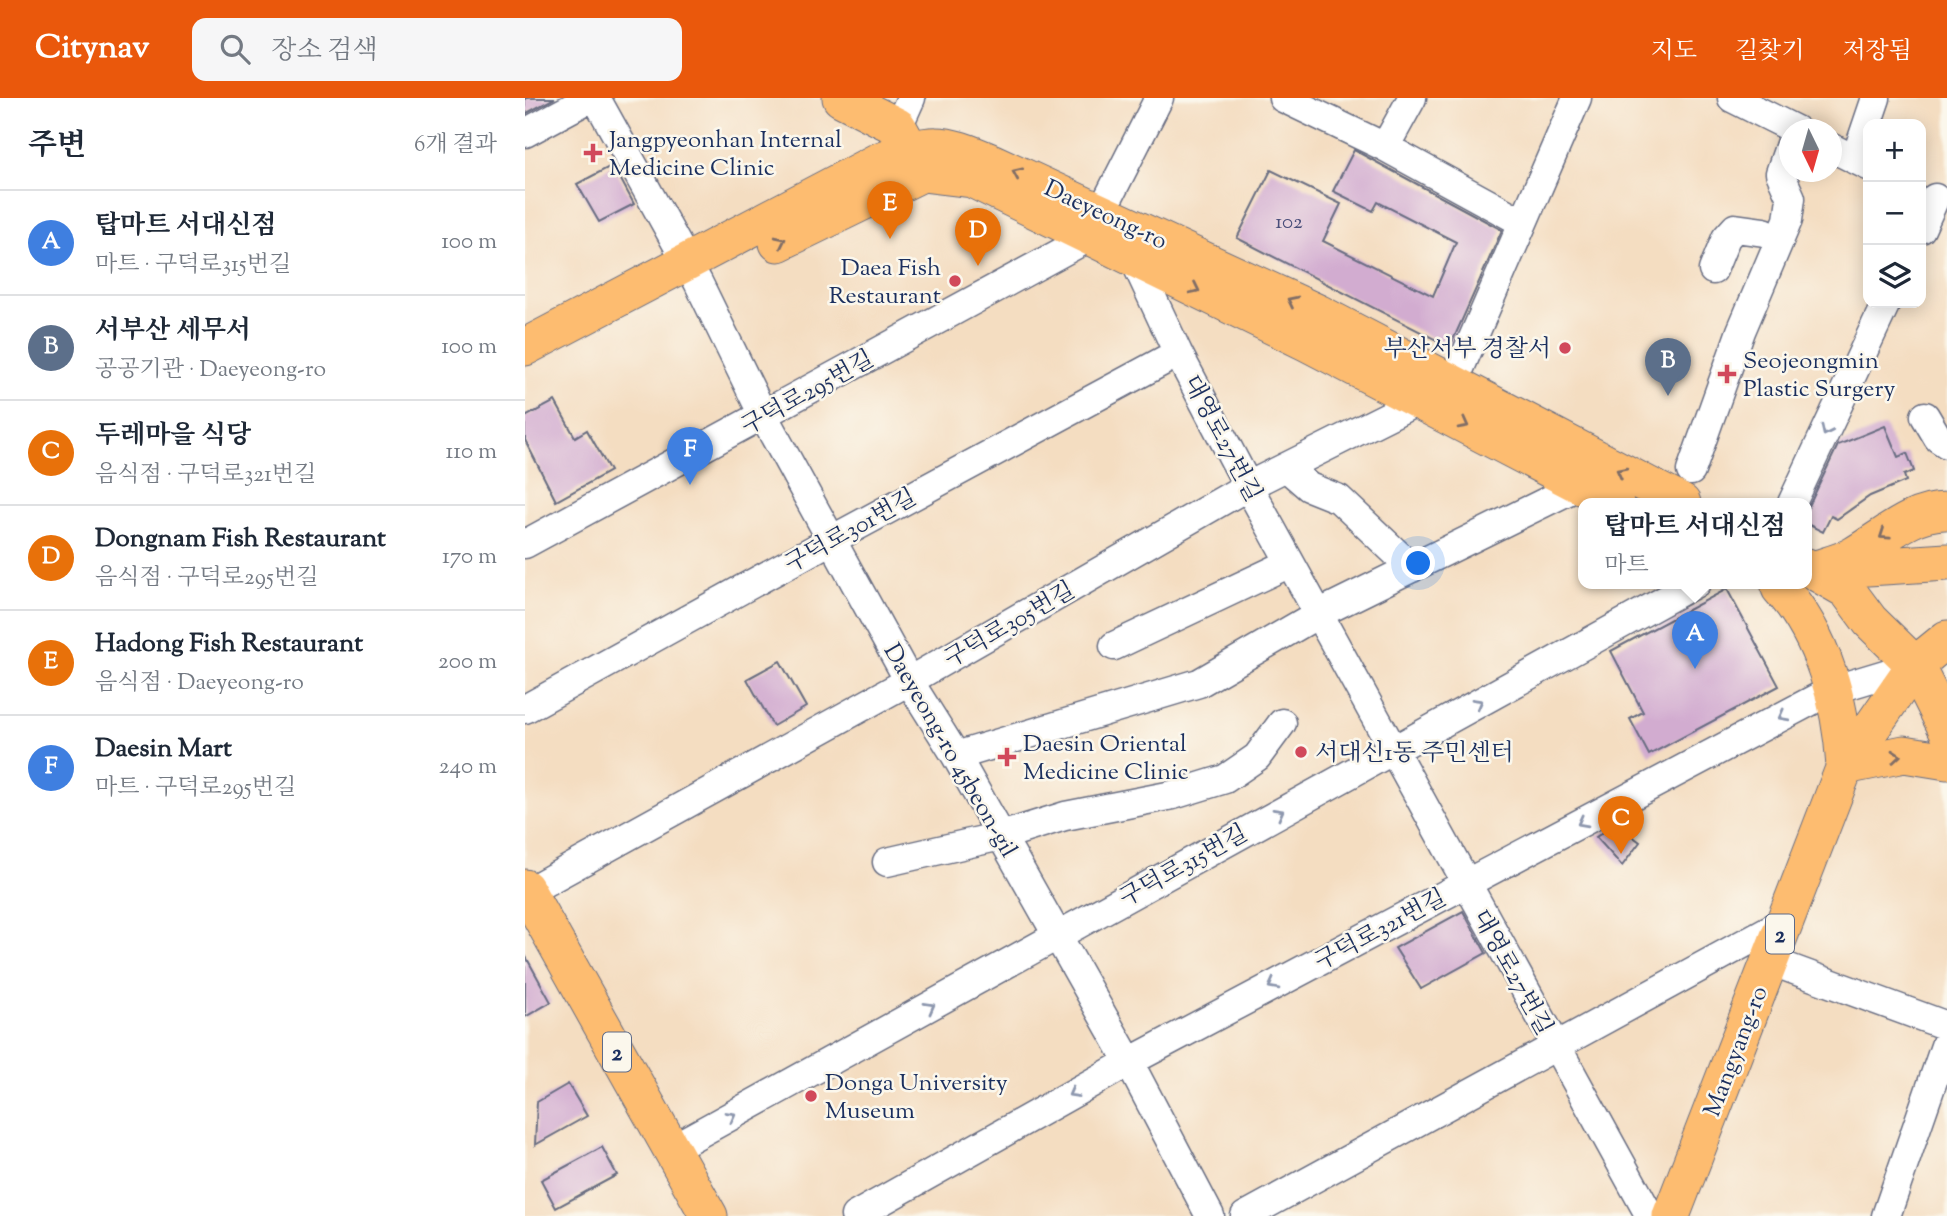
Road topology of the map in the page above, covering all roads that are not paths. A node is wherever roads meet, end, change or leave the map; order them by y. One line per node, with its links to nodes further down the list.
1 (590, 98): 11 (street)
2 (596, 98): 23 (street, Daeyeong-ro 45beon-gil)
3 (841, 98): 12 (main road)
4 (1159, 98): 19 (street)
5 (1283, 98): 13 (street)
6 (1412, 98): 13 (street)
7 (1577, 98): 18 (street)
8 (1732, 98): 10 (street)
9 (1875, 98): 14 (street)
10 (1779, 121)
11 (525, 133)
12 (910, 137): 19 (main road, Daeyeong-ro); 23 (main road, Daeyeong-ro)
13 (1385, 147): 18 (street)
14 (1852, 158)
15 (1784, 182): 20 (street)
16 (1934, 197): 17 (street)
17 (1926, 217)
18 (1522, 222): 28 (street)
19 (1095, 225): 21 (main road, Daeyeong-ro); 28 (main road, Daeyeong-ro, one-way to 19); 31 (street, 구덕로295번길)
20 (1780, 239): 22 (street); 36 (street)
21 (1134, 259): 26 (street, 대영로27번길); 29 (main road, Daeyeong-ro, one-way to 29)
22 (1713, 270)
23 (693, 273): 25 (main road, Daeyeong-ro); 27 (main road, Daeyeong-ro); 31 (street, Daeyeong-ro 45beon-gil)
24 (1884, 308): 38 (street, one-way to 38)
25 (525, 347)
26 (1178, 354): 35 (street, 대영로27번길); 40 (street, 구덕로301번길)
27 (525, 373)
28 (1454, 382): 36 (main road, Daeyeong-ro, one-way to 28)
29 (1420, 400): 33 (street, 구덕로305번길); 34 (main road, Daeyeong-ro, one-way to 34)
30 (1925, 416): 32 (street)
31 (764, 417): 40 (street, Daeyeong-ro 45beon-gil); 41 (street, 구덕로295번길)
32 (1947, 444)
33 (1286, 467): 35 (street, 구덕로305번길); 44 (street)
34 (1580, 485): 37 (main road, Daeyeong-ro); 44 (street)
35 (1248, 486): 43 (street, 대영로27번길); 54 (street, 구덕로305번길)
36 (1686, 487)
37 (1605, 498)
38 (1794, 498)
39 (1947, 511): 45 (main road, one-way to 45)
40 (832, 538): 54 (street, Daeyeong-ro 45beon-gil); 56 (street, 구덕로301번길)
41 (525, 544)
42 (1947, 562): 46 (main road)
43 (1290, 563): 50 (street, 대영로27번길); 52 (street)
44 (1412, 568): 50 (street)
45 (1812, 571)
46 (1812, 575)
47 (1812, 582): 53 (main road)
48 (1685, 589): 59 (street, 구덕로315번길, one-way to 48)
49 (1797, 589): 55 (main road)
50 (1318, 614): 59 (street, 대영로27번길); 60 (street)
51 (1947, 639): 53 (main road, 2)
52 (1114, 646)
53 (1915, 665): 55 (street, 구덕로321번길); 58 (main road); 62 (main road, Mangyang-ro / 2)
54 (909, 681): 60 (street, Daeyeong-ro 45beon-gil); 66 (street, 구덕로305번길)
55 (1832, 690): 62 (main road); 65 (street, 구덕로321번길, one-way to 65)
56 (525, 709)
57 (1282, 723): 63 (street)
58 (1947, 729)
59 (1391, 750): 65 (street, 대영로27번길); 68 (street, 구덕로315번길, one-way to 59)
60 (956, 756): 63 (street, Daeyeong-ro 45beon-gil)
61 (1947, 761): 62 (main road, one-way to 61)
62 (1845, 766): 67 (main road, Mangyang-ro / 2)
63 (1001, 836): 64 (street); 68 (street, Daeyeong-ro 45beon-gil)
64 (887, 862)
65 (1465, 884): 72 (street, 대영로27번길); 73 (street, 구덕로321번길, one-way to 73)
66 (526, 890): 74 (main road, 2)
67 (1785, 921): 69 (main road, Mangyang-ro / 2); 72 (street)
68 (1057, 935): 73 (street, Daeyeong-ro 45beon-gil); 74 (street, 구덕로315번길, one-way to 68)
69 (1770, 961): 70 (street); 79 (main road, Mangyang-ro / 2)
70 (1947, 1026)
71 (1947, 1040): 80 (street)
72 (1555, 1048): 78 (street); 79 (street, 대영로27번길)
73 (1129, 1062): 76 (street, 구덕로321번길, one-way to 76); 77 (street, Daeyeong-ro 45beon-gil)
74 (671, 1149): 75 (main road, 2)
75 (709, 1216)
76 (855, 1216)
77 (1210, 1216)
78 (1245, 1216)
79 (1653, 1216)
80 (1886, 1216)

